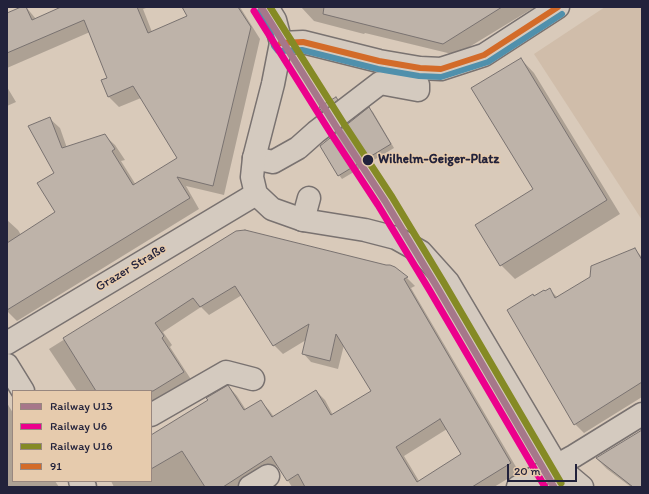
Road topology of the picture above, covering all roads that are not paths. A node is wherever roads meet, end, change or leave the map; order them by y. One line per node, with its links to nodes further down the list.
1 (267, 7): 3 (street)
2 (558, 7): 3 (street)
3 (281, 43): 5 (street)
4 (418, 85): 5 (street)
5 (254, 158): 6 (street)
6 (256, 194): 8 (street); 9 (street, Grazer Straße)
7 (309, 198): 8 (street)
8 (303, 220): 15 (street)
9 (7, 343)
10 (7, 365): 12 (street)
11 (253, 380): 13 (street)
12 (22, 390)
13 (152, 414)
14 (642, 414): 15 (street)
15 (557, 466): 16 (street); 17 (street); 18 (street)
16 (518, 487)
17 (567, 487)
18 (582, 487)

